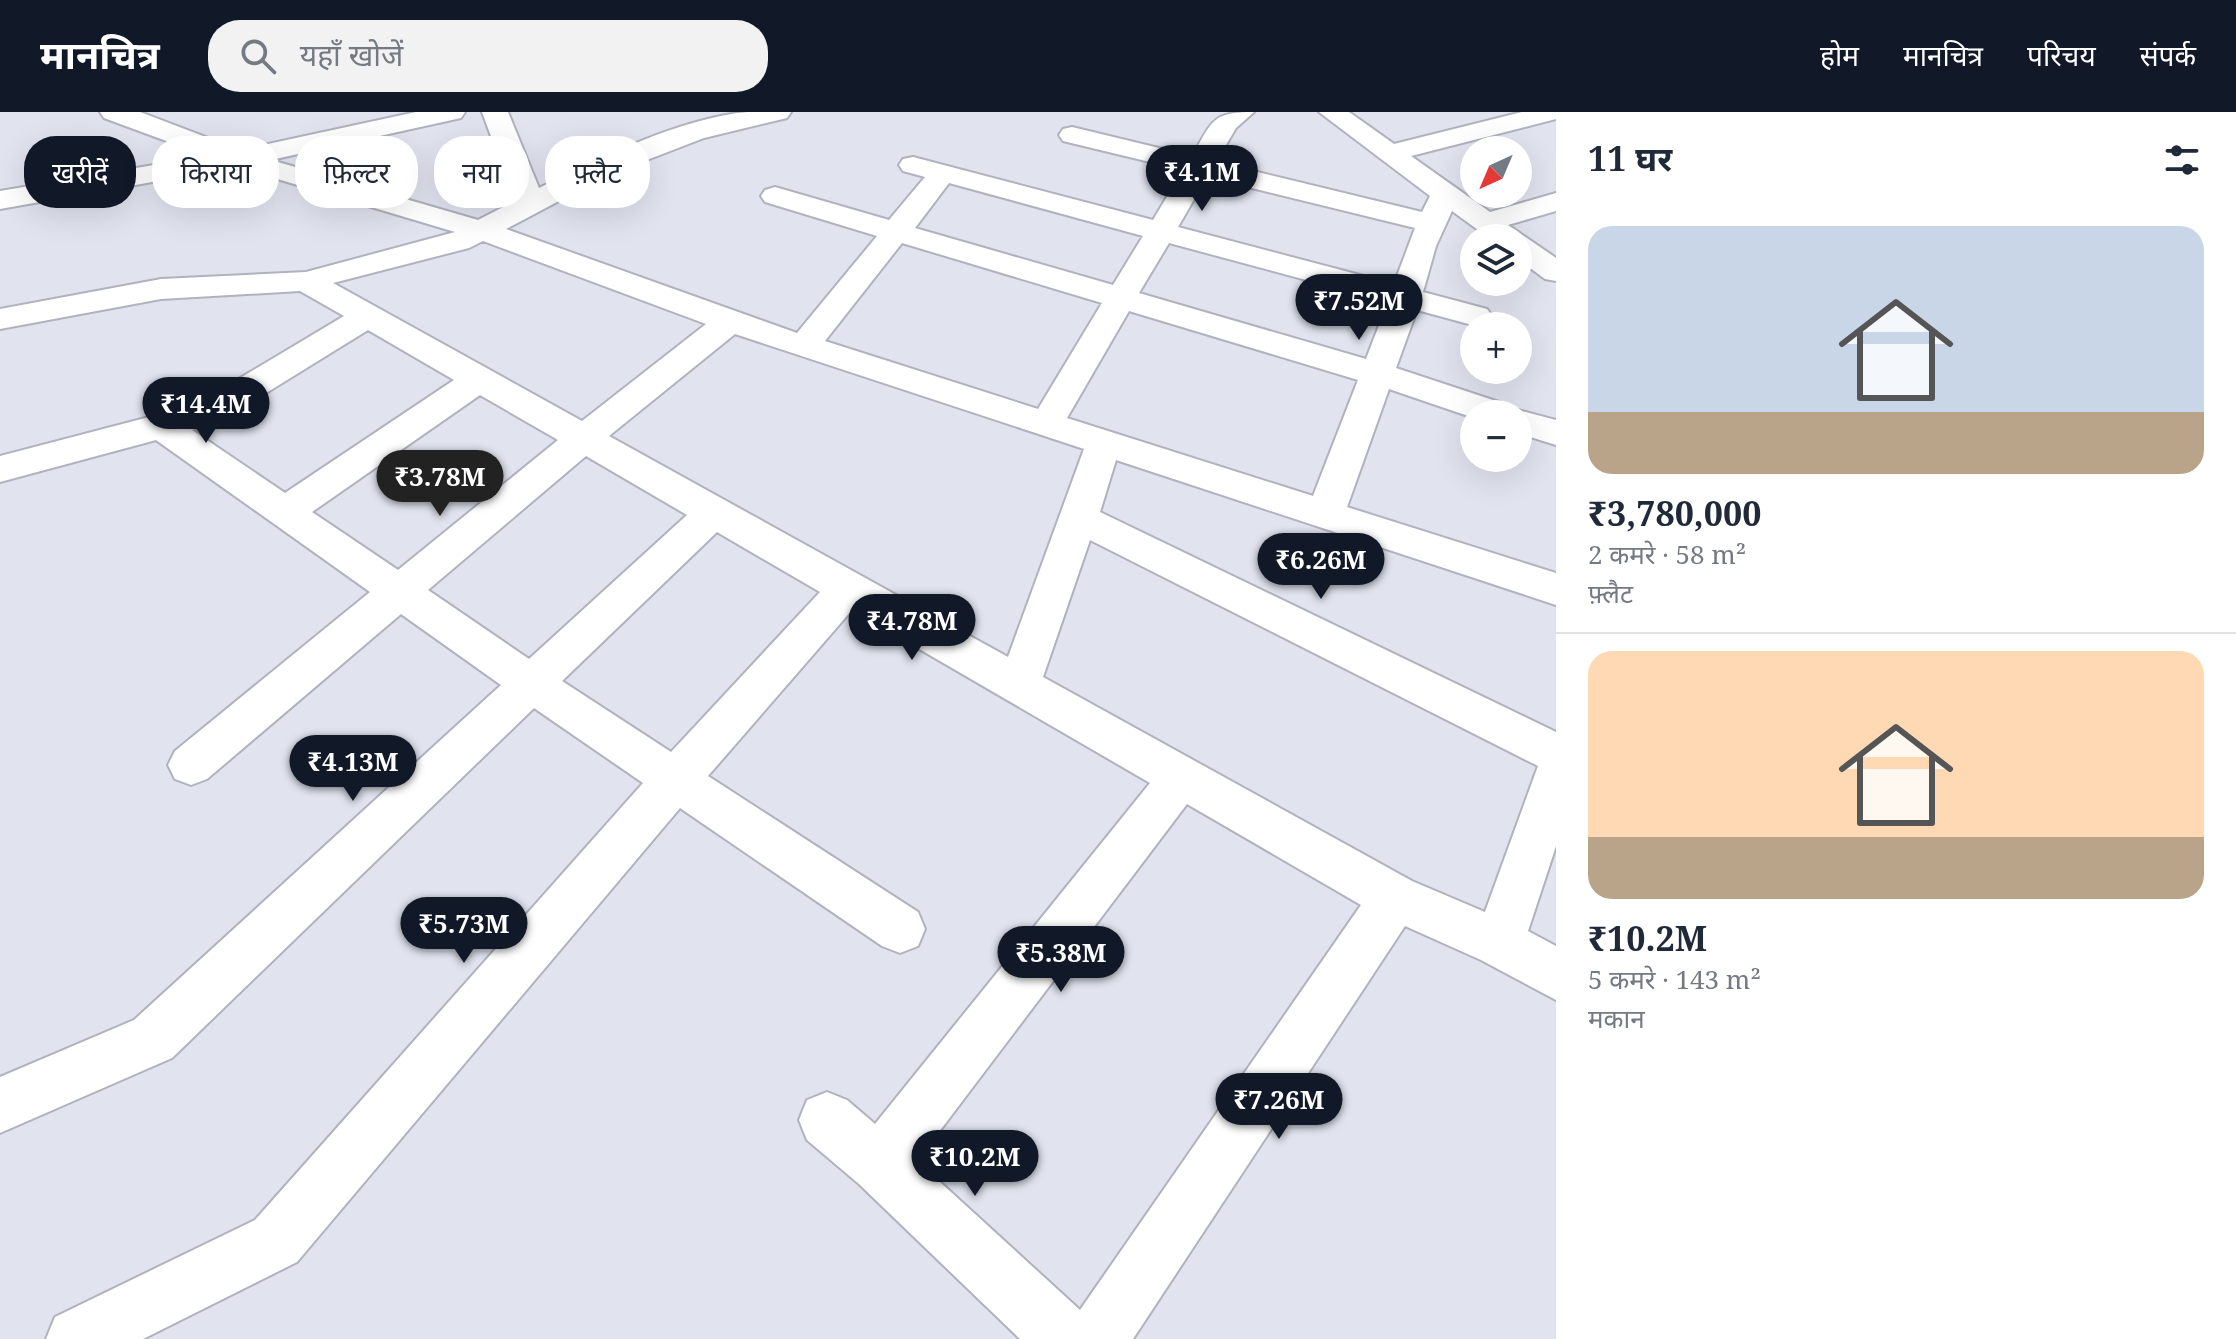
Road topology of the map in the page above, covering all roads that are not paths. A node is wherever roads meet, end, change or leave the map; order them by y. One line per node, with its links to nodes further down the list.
1 (116, 112): 9 (street)
2 (452, 112): 10 (street)
3 (495, 112): 21 (street)
4 (778, 112): 21 (street)
5 (1241, 112): 13 (street)
6 (1332, 112): 11 (street)
7 (1554, 112): 11 (street)
8 (1072, 135): 13 (street)
9 (182, 136)
10 (279, 150)
11 (1390, 153): 17 (street)
12 (913, 165): 15 (street)
13 (1198, 168): 22 (street); 25 (street)
14 (279, 171): 26 (street)
15 (943, 173): 25 (street); 27 (street)
16 (152, 174): 19 (street)
17 (1446, 193): 22 (street); 23 (street)
18 (775, 196): 27 (street)
19 (0, 200)
20 (1556, 202): 24 (street)
21 (531, 204): 26 (street)
22 (1430, 223): 31 (street)
23 (1489, 224)
24 (1510, 224)
25 (1162, 230): 31 (street); 32 (street)
26 (484, 231): 30 (street); 36 (street)
27 (895, 232): 32 (street); 37 (street)
28 (1532, 255): 29 (street)
29 (1556, 272)
30 (306, 281): 34 (street); 35 (street)
31 (1406, 297): 33 (street); 38 (street)
32 (1120, 298): 38 (street); 41 (street)
33 (1461, 312)
34 (367, 316): 39 (street); 43 (street)
35 (0, 319)
36 (730, 322): 37 (street); 45 (street)
37 (804, 346): 41 (street)
38 (1378, 374): 40 (street); 50 (street)
39 (479, 379): 45 (street); 49 (street)
40 (1460, 401)
41 (1046, 424): 46 (street)
42 (1532, 425): 44 (street)
43 (161, 426): 47 (street); 49 (street)
44 (1556, 433)
45 (584, 438): 48 (street); 54 (street)
46 (1104, 442): 50 (street); 51 (street)
47 (0, 469)
48 (714, 512): 52 (street); 55 (street)
49 (283, 513): 54 (street)
50 (1325, 515): 53 (street)
51 (1079, 518): 56 (street); 57 (street)
52 (848, 588): 56 (street); 61 (street)
53 (1556, 589)
54 (399, 593): 55 (street); 58 (street)
55 (532, 684): 61 (street); 66 (street)
56 (1019, 685): 60 (street)
57 (1556, 753)
58 (191, 765)
59 (1556, 776): 64 (street)
60 (1180, 777): 62 (street); 68 (street)
61 (675, 780): 63 (street); 69 (street)
62 (1395, 898): 64 (street); 71 (street)
63 (900, 929)
64 (1499, 943): 65 (street)
65 (1556, 974)
66 (0, 1105)
67 (827, 1120): 68 (street)
68 (879, 1164): 70 (street)
69 (77, 1339)
70 (1065, 1339)
71 (1097, 1339)

